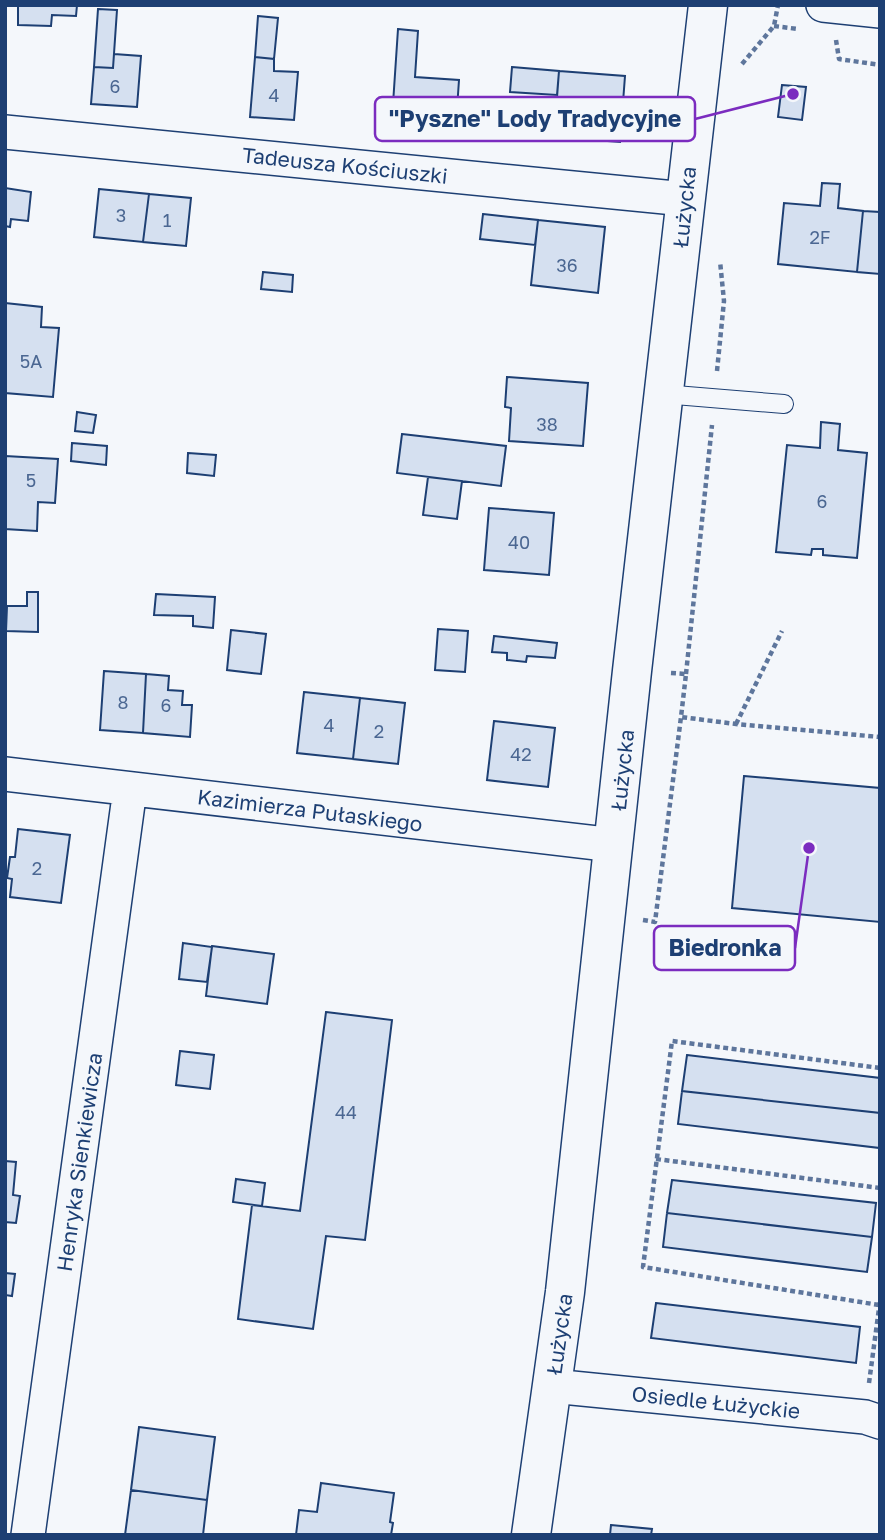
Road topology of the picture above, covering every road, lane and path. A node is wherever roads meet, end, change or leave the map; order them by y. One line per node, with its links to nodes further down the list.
1 (708, 5): 5 (street, Łużycka)
2 (823, 5): 3 (street)
3 (880, 11)
4 (5, 132): 5 (street, Tadeusza Kościuszki)
5 (685, 199): 8 (street, Łużycka)
6 (719, 253): 7 (path)
7 (717, 376)
8 (663, 394): 9 (lane); 16 (street, Łużycka)
9 (784, 404)
10 (713, 415): 12 (path)
11 (782, 631): 13 (path)
12 (686, 674)
13 (736, 724)
14 (5, 774): 15 (street, Kazimierza Pułaskiego)
15 (130, 789): 16 (street, Kazimierza Pułaskiego); 23 (street, Henryka Sienkiewicza)
16 (614, 845): 21 (street, Łużycka)
17 (880, 1068): 18 (path)
18 (656, 1159): 19 (path); 20 (path)
19 (880, 1188)
20 (879, 1303): 22 (path)
21 (552, 1386): 22 (street, Osiedle Łużyckie); 24 (street, Łużycka)
22 (872, 1420)
23 (28, 1535)
24 (531, 1535)

